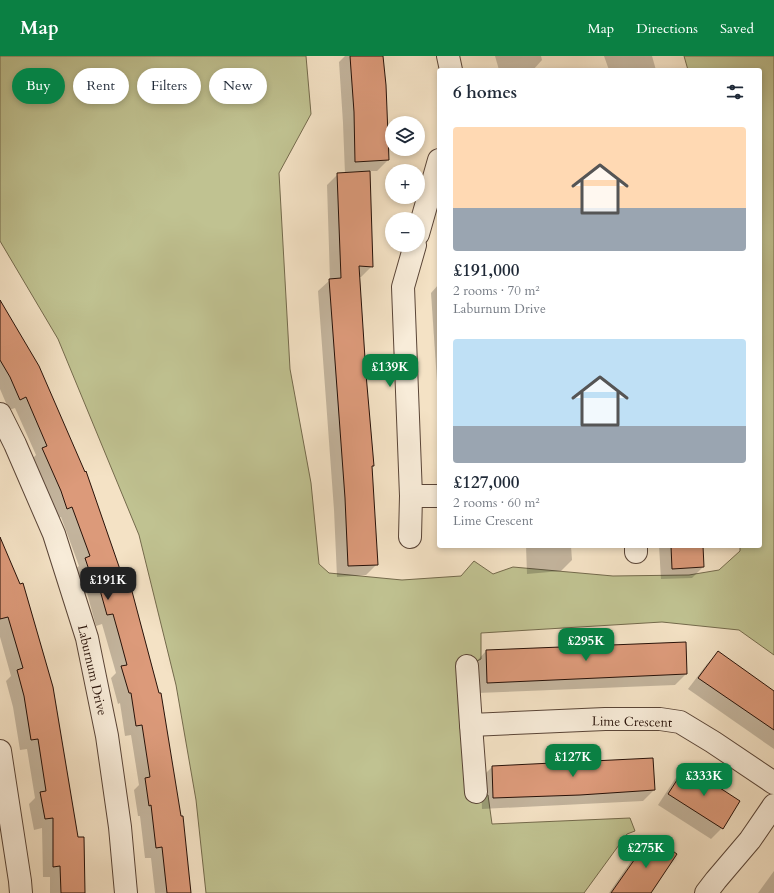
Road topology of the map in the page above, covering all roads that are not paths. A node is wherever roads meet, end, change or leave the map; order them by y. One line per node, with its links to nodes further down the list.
1 (448, 56): 2 (street)
2 (451, 68)
3 (437, 167): 4 (street)
4 (424, 212)
5 (413, 252): 7 (street)
6 (0, 414): 17 (street, Laburnum Drive)
7 (411, 496): 8 (street); 9 (street)
8 (437, 496)
9 (410, 537)
10 (467, 666): 11 (street)
11 (471, 725): 13 (street, Lime Crescent); 14 (street)
12 (0, 751): 16 (street)
13 (774, 783)
14 (476, 792)
15 (774, 805): 18 (street)
16 (21, 893)
17 (126, 893)
18 (706, 893)

